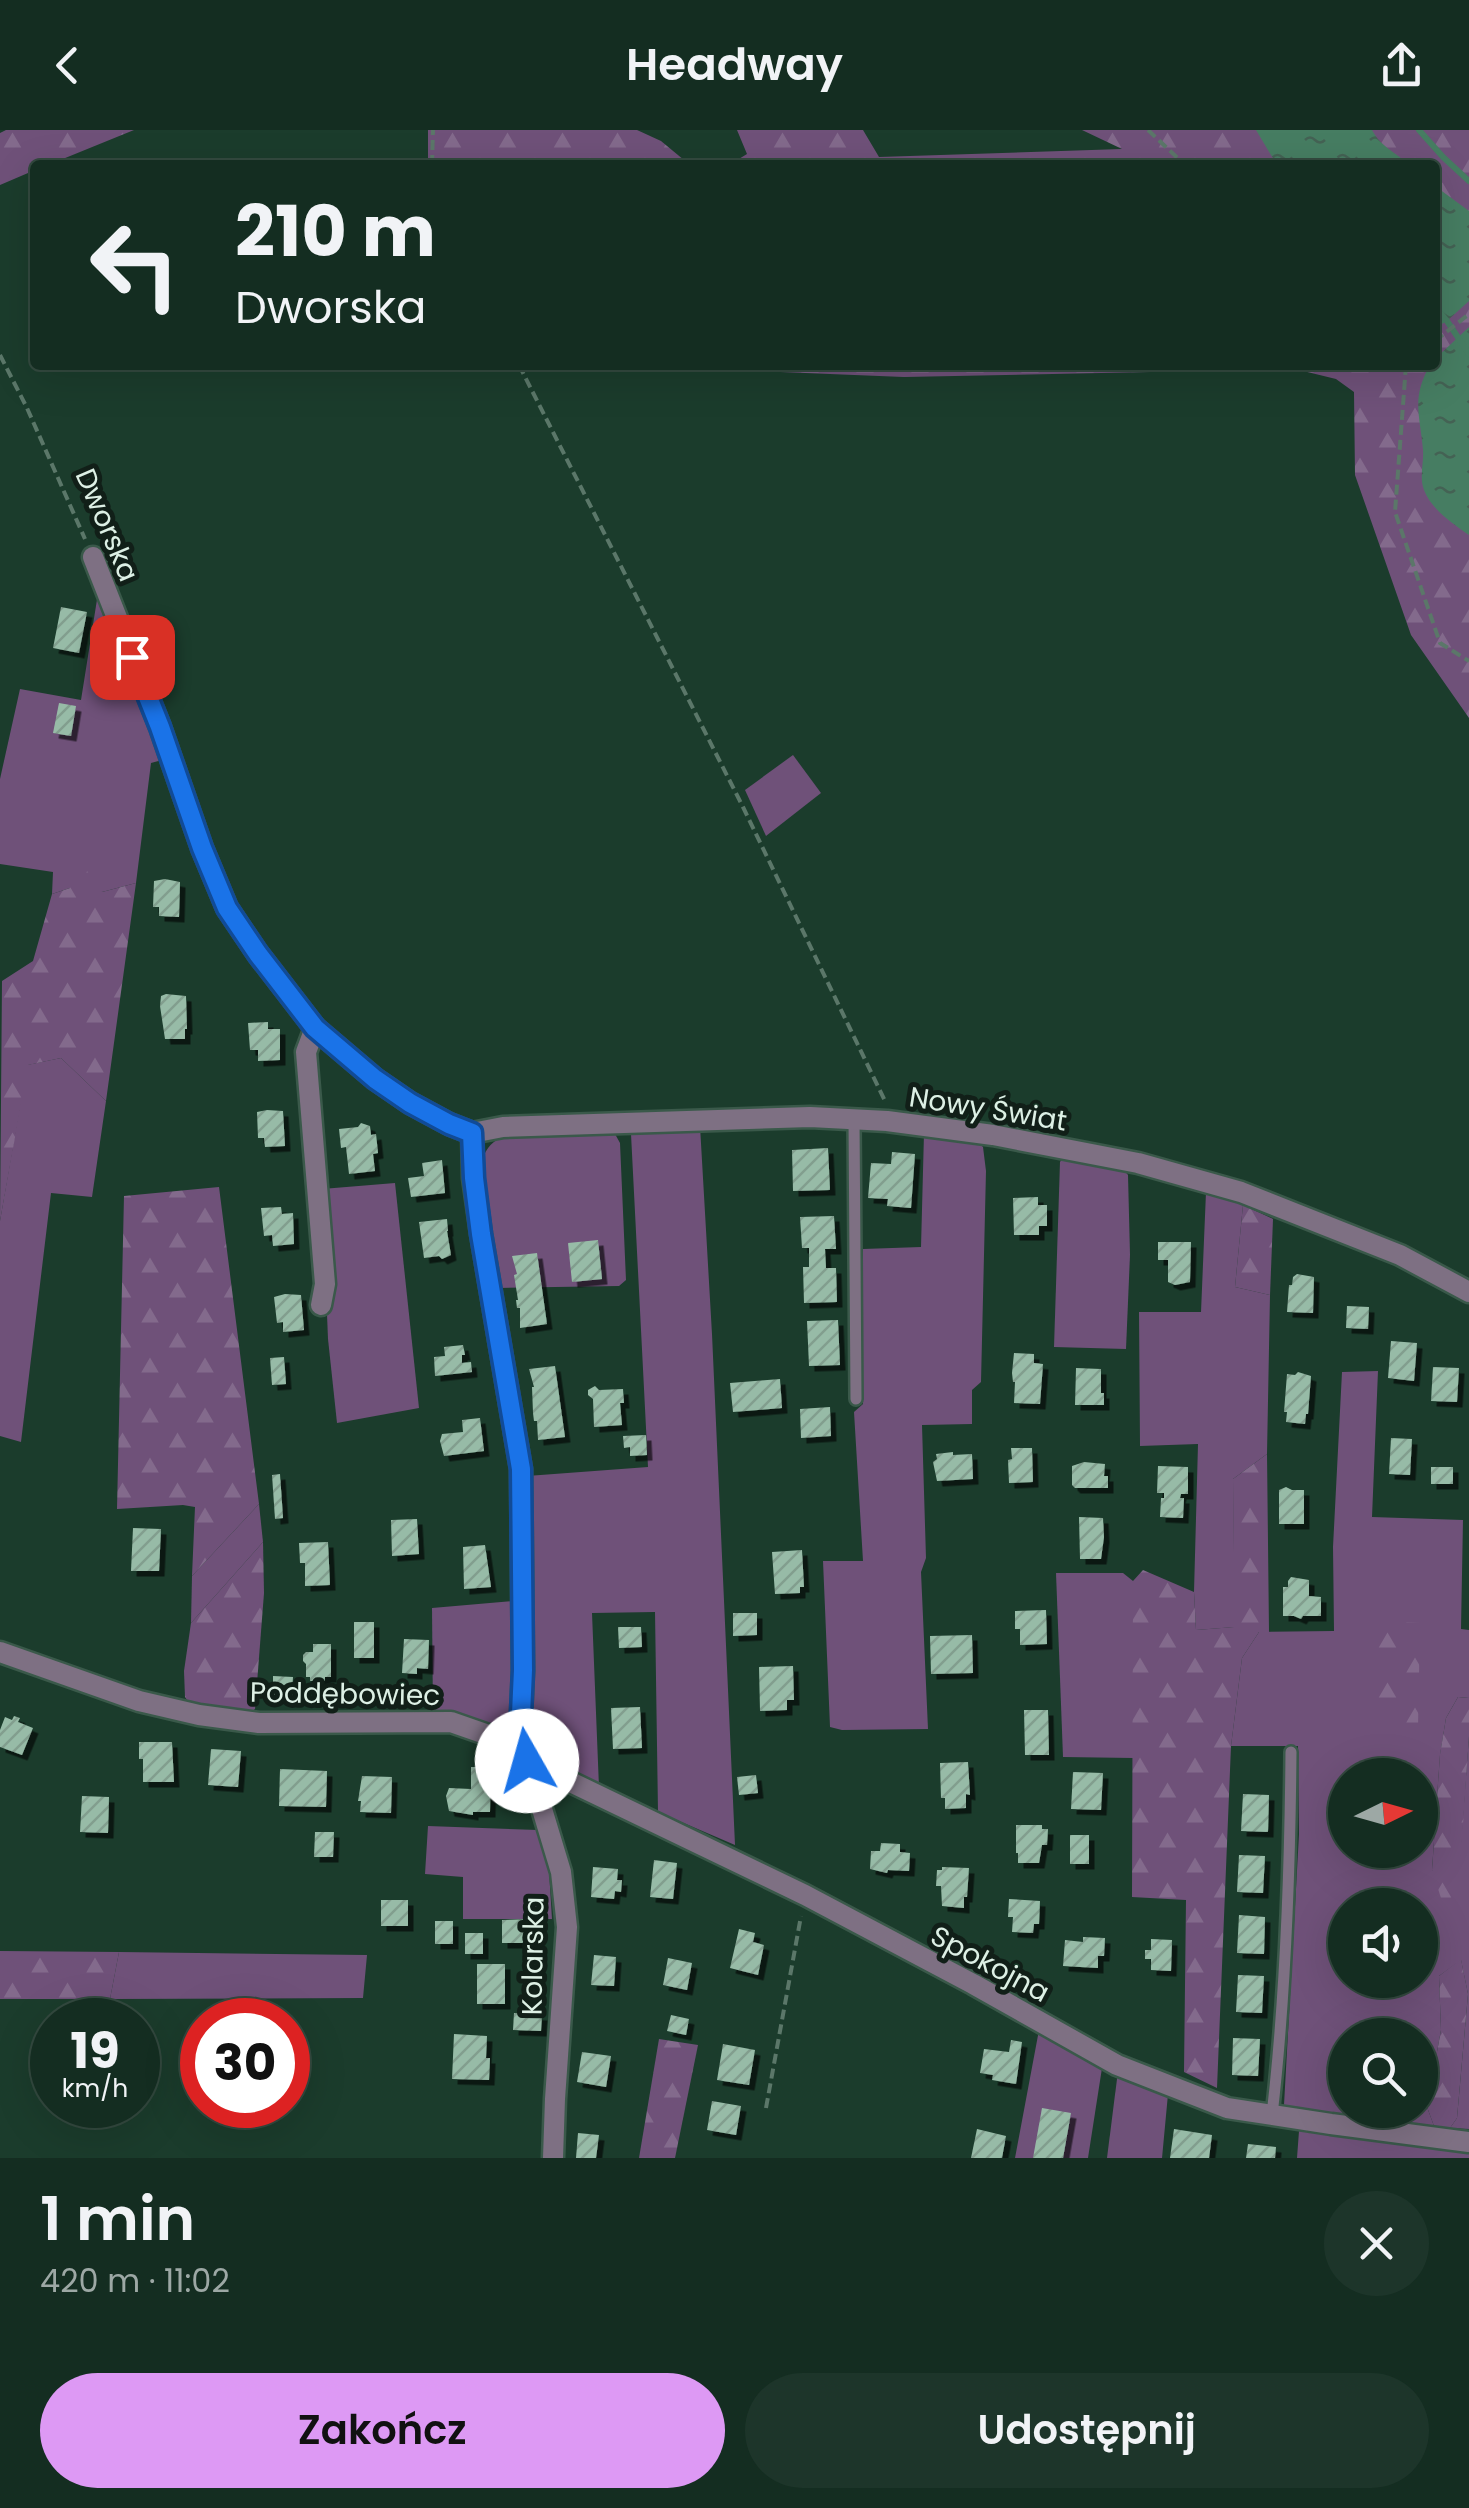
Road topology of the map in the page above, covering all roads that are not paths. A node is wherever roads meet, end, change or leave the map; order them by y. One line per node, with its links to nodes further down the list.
1 (93, 557): 2 (street, Dworska)
2 (315, 1028): 4 (street, Dworska); 6 (street)
3 (854, 1119): 4 (street, Nowy Świat); 5 (street, Nowy Świat); 7 (lane)
4 (472, 1133): 10 (street, Kolarska)
5 (1469, 1292)
6 (321, 1305)
7 (856, 1398)
8 (0, 1652): 10 (street, Poddębowiec)
9 (1291, 1752): 11 (lane)
10 (520, 1755): 11 (street, Spokojna); 13 (street, Kolarska)
11 (1272, 2115): 12 (street, Spokojna)
12 (1469, 2142)
13 (553, 2158)

